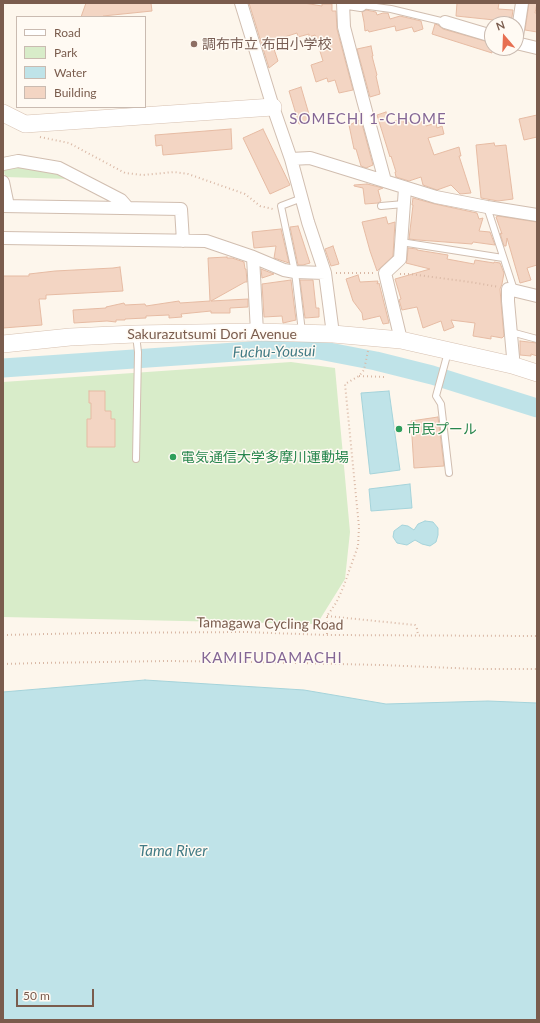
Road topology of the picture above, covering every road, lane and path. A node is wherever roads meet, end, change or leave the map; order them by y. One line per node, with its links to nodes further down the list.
1 (241, 3): 12 (street)
2 (343, 3): 17 (street)
3 (348, 3): 5 (street)
4 (522, 3): 7 (street)
5 (362, 5): 6 (lane)
6 (391, 6): 8 (lane)
7 (520, 16)
8 (445, 22): 9 (street)
9 (484, 34)
10 (524, 45): 11 (street)
11 (537, 48)
12 (273, 107): 13 (street); 15 (street)
13 (3, 113)
14 (34, 136): 26 (path)
15 (291, 159): 17 (street); 20 (street)
16 (3, 164): 25 (street)
17 (385, 181): 19 (street)
18 (3, 182): 22 (street)
19 (405, 188): 21 (street); 24 (street)
20 (302, 198): 26 (lane); 34 (street)
21 (404, 204): 23 (lane); 30 (street)
22 (5, 206): 25 (street)
23 (381, 206)
24 (487, 207): 27 (street); 32 (lane)
25 (128, 208): 29 (street)
26 (282, 211): 33 (lane)
27 (537, 215)
28 (3, 238): 29 (street)
29 (183, 240): 31 (street)
30 (401, 242): 32 (lane); 35 (street)
31 (252, 257): 33 (street); 38 (street)
32 (503, 258): 36 (lane)
33 (296, 272): 34 (street); 40 (lane)
34 (325, 273): 35 (path); 42 (street)
35 (385, 273): 36 (path); 44 (street)
36 (511, 290): 37 (street); 39 (street)
37 (537, 296)
38 (257, 332): 40 (street, Sakurazutsumi Dori Avenue); 41 (street, Sakurazutsumi Dori Avenue)
39 (511, 332): 43 (lane); 48 (street)
40 (302, 333): 42 (street, Sakurazutsumi Dori Avenue)
41 (136, 334): 45 (street, Sakurazutsumi Dori Avenue); 52 (lane)
42 (333, 334): 44 (street, Sakurazutsumi Dori Avenue)
43 (537, 339)
44 (401, 340): 46 (street, Sakurazutsumi Dori Avenue)
45 (3, 344)
46 (448, 351): 48 (street, Sakurazutsumi Dori Avenue); 53 (lane)
47 (368, 352): 50 (path)
48 (512, 365): 49 (street, Sakurazutsumi Dori Avenue)
49 (537, 373)
50 (359, 376): 51 (path); 54 (path)
51 (385, 377)
52 (136, 459)
53 (449, 473)
54 (328, 616): 56 (path); 57 (path)
55 (3, 635): 56 (path, Tamagawa Cycling Road)
56 (327, 635): 57 (path, Tamagawa Cycling Road)
57 (418, 635): 58 (path, Tamagawa Cycling Road)
58 (537, 636)
59 (3, 664): 60 (path)
60 (537, 669)

